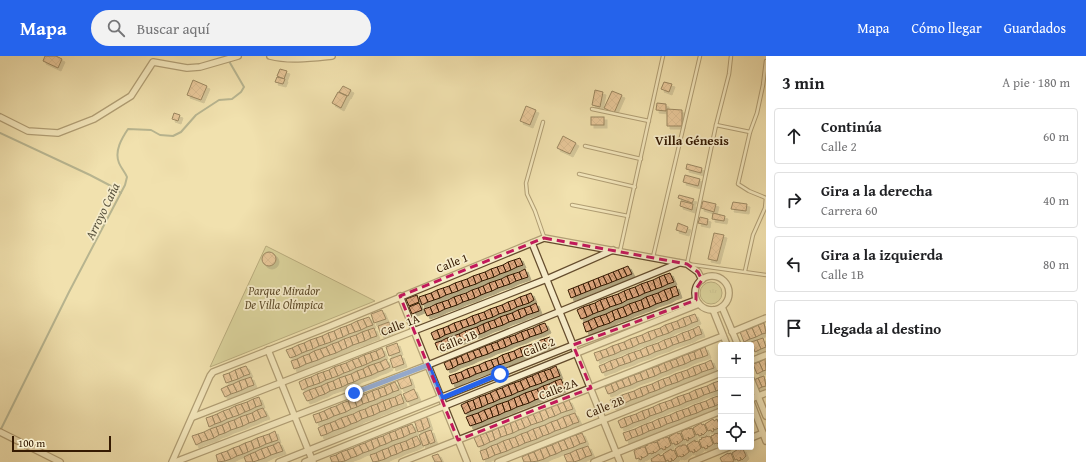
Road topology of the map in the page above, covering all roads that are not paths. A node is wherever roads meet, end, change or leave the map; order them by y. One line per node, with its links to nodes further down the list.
1 (236, 56): 10 (street)
2 (270, 56): 3 (street)
3 (332, 56)
4 (663, 56): 11 (lane)
5 (700, 56): 25 (lane)
6 (732, 56): 13 (lane)
7 (766, 61): 8 (lane)
8 (765, 72): 14 (lane)
9 (592, 109): 11 (lane)
10 (0, 117)
11 (649, 121): 16 (lane)
12 (543, 122): 21 (lane)
13 (716, 126): 14 (lane); 27 (lane)
14 (750, 132): 28 (lane)
15 (585, 146): 16 (lane)
16 (641, 159): 18 (lane)
17 (579, 174): 18 (lane)
18 (635, 187): 20 (lane)
19 (572, 205): 20 (lane)
20 (628, 216): 24 (lane)
21 (544, 238): 22 (street, Calle 1); 23 (street)
22 (532, 243): 30 (street); 32 (street, Calle 1)
23 (613, 250): 24 (street); 30 (street, Calle 1A)
24 (620, 252): 25 (street)
25 (653, 257): 26 (street)
26 (680, 262): 27 (street); 36 (street, Calle 1B)
27 (687, 264): 28 (lane); 31 (street)
28 (745, 271): 29 (lane)
29 (766, 275)
30 (547, 279): 36 (street); 38 (street, Calle 1A)
31 (702, 280): 33 (street); 34 (street)
32 (400, 296): 38 (street); 44 (street, Calle 1)
33 (698, 302): 35 (street); 43 (street, Calle 2); 45 (street, Calle 2)
34 (722, 307): 35 (street); 39 (street)
35 (713, 310): 40 (street)
36 (560, 312): 43 (street); 48 (street, Calle 1B)
37 (766, 318): 39 (street)
38 (415, 331): 48 (street); 50 (street, Calle 1A)
39 (732, 332): 42 (street)
40 (723, 336): 41 (street); 52 (street, Calle 2A)
41 (726, 342)
42 (737, 342)
43 (573, 345): 45 (street); 55 (street, Calle 2)
44 (268, 350): 50 (street); 62 (street, Calle 1)
45 (577, 353): 52 (street); 57 (street, Calle 2)
46 (766, 355): 47 (street)
47 (754, 360)
48 (428, 365): 55 (street); 60 (street, Calle 1B)
49 (718, 374): 63 (street, Calle 2B)
50 (281, 382): 60 (street); 62 (street, Calle 1A)
51 (754, 386): 54 (street)
52 (591, 388): 63 (street); 67 (street, Calle 2A)
53 (766, 393): 54 (street)
54 (758, 396): 56 (street); 61 (street)
55 (442, 398): 57 (street); 69 (street, Calle 2)
56 (754, 398)
57 (445, 406): 67 (street); 72 (street, Calle 2)
58 (754, 410): 65 (street)
59 (718, 412): 71 (street)
60 (294, 415): 69 (street); 74 (street, Calle 1B)
61 (766, 416)
62 (193, 417): 74 (street)
63 (603, 420): 71 (street); 79 (street, Calle 2B)
64 (0, 432): 73 (street)
65 (763, 433): 66 (street); 68 (street)
66 (754, 437)
67 (458, 440): 77 (street, Calle 2A); 78 (street)
68 (766, 441)
69 (308, 450): 72 (street); 75 (street, Calle 2)
70 (722, 450): 82 (street)
71 (616, 453): 80 (street); 81 (street)
72 (312, 461): 76 (street, Calle 2)
73 (60, 462)
74 (174, 462)
75 (279, 462)
76 (305, 462)
77 (402, 462)
78 (467, 462)
79 (498, 462)
80 (594, 462)
81 (620, 462)
82 (692, 462)

